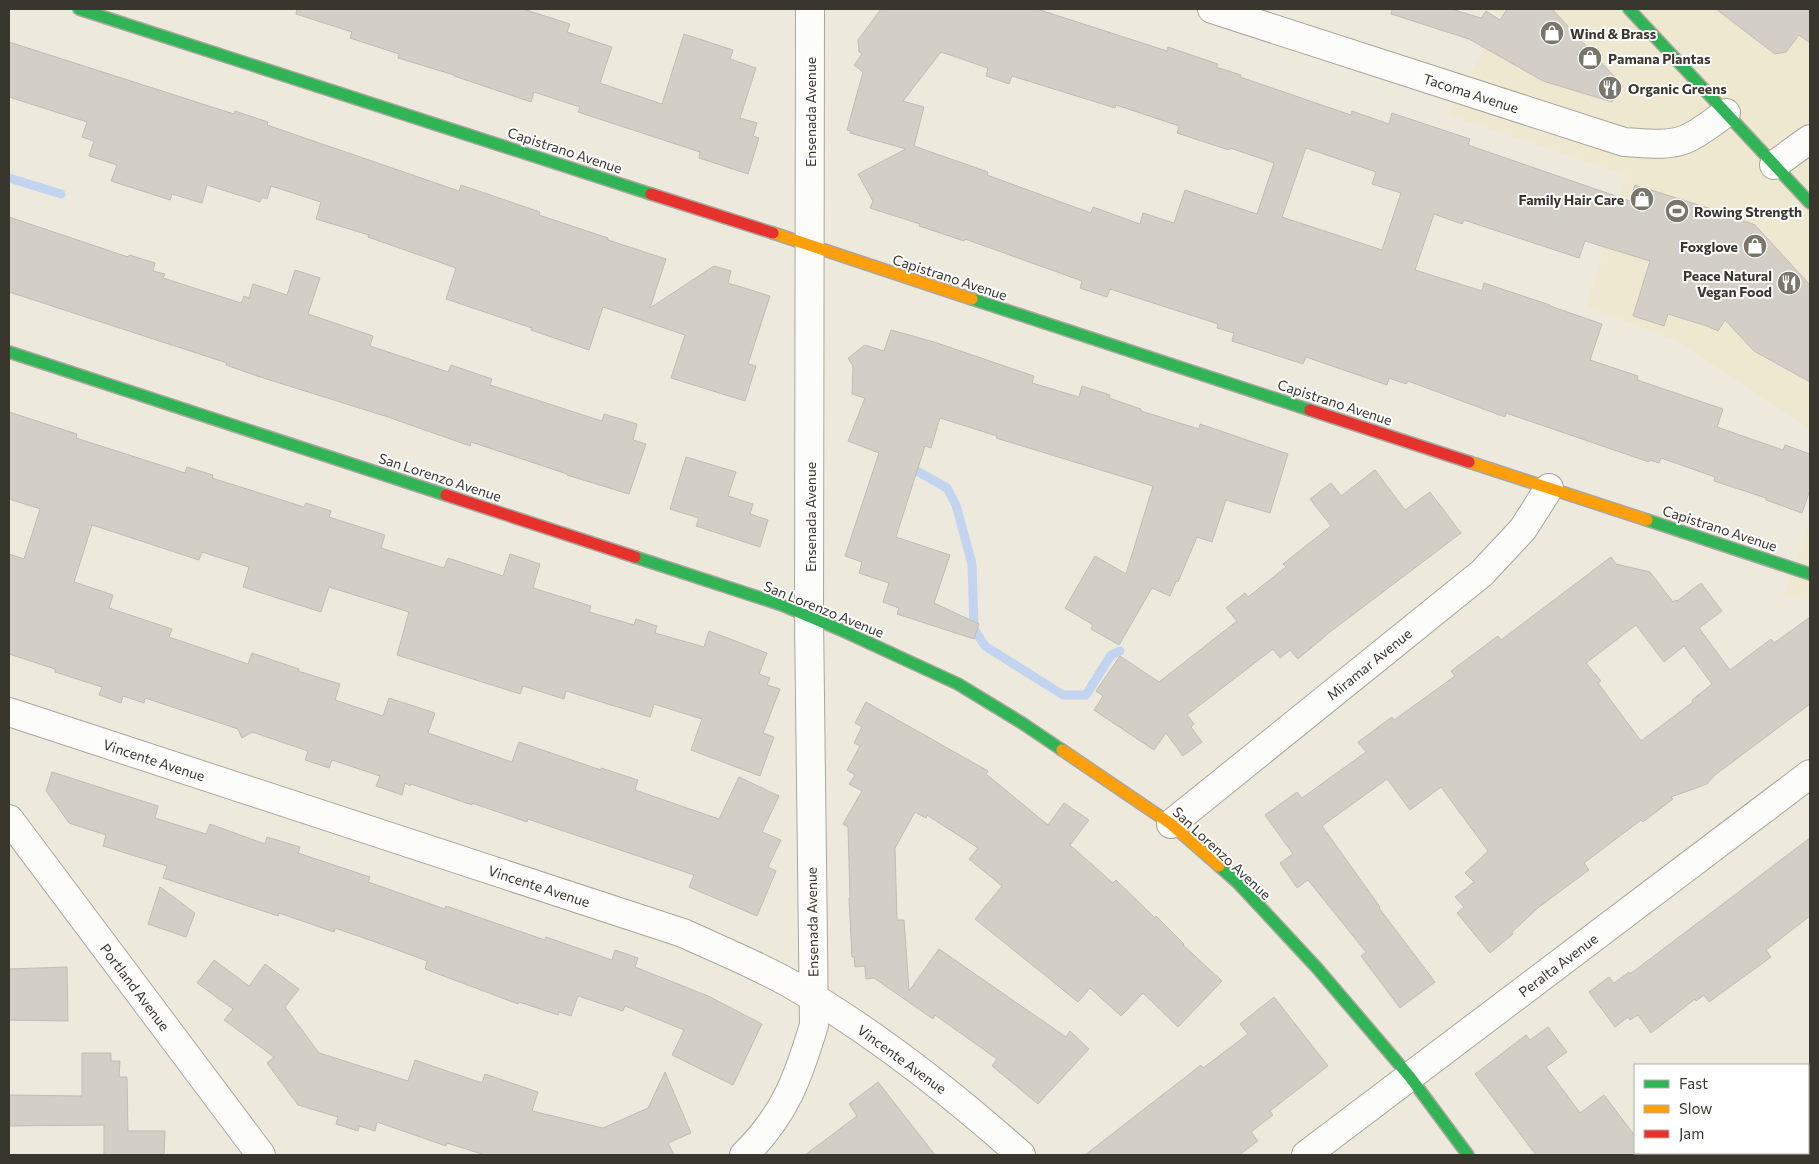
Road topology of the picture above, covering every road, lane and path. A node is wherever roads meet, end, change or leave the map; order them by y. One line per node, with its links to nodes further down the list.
1 (80, 9): 9 (street, Capistrano Avenue)
2 (810, 9): 9 (street, Ensenada Avenue)
3 (1212, 9): 5 (street, Tacoma Avenue)
4 (1629, 9): 5 (street)
5 (1726, 114): 7 (street)
6 (1810, 139): 7 (street)
7 (1774, 165): 8 (street)
8 (1810, 203)
9 (810, 246): 11 (street, Capistrano Avenue); 13 (street, Ensenada Avenue)
10 (9, 352): 13 (street, San Lorenzo Avenue)
11 (1548, 488): 12 (street, Capistrano Avenue); 17 (street, Miramar Avenue)
12 (1810, 574)
13 (809, 617): 17 (street, San Lorenzo Avenue); 18 (street, Ensenada Avenue)
14 (9, 712): 18 (street, Vincente Avenue)
15 (1810, 774): 19 (street, Peralta Avenue)
16 (9, 819): 20 (street, Portland Avenue)
17 (1171, 824): 19 (street, San Lorenzo Avenue)
18 (813, 997): 21 (street, Ensenada Avenue); 22 (street, Vincente Avenue)
19 (1410, 1077): 23 (street, Peralta Avenue); 24 (street, San Lorenzo Avenue)
20 (261, 1155)
21 (744, 1155)
22 (1021, 1155)
23 (1306, 1155)
24 (1468, 1155)

